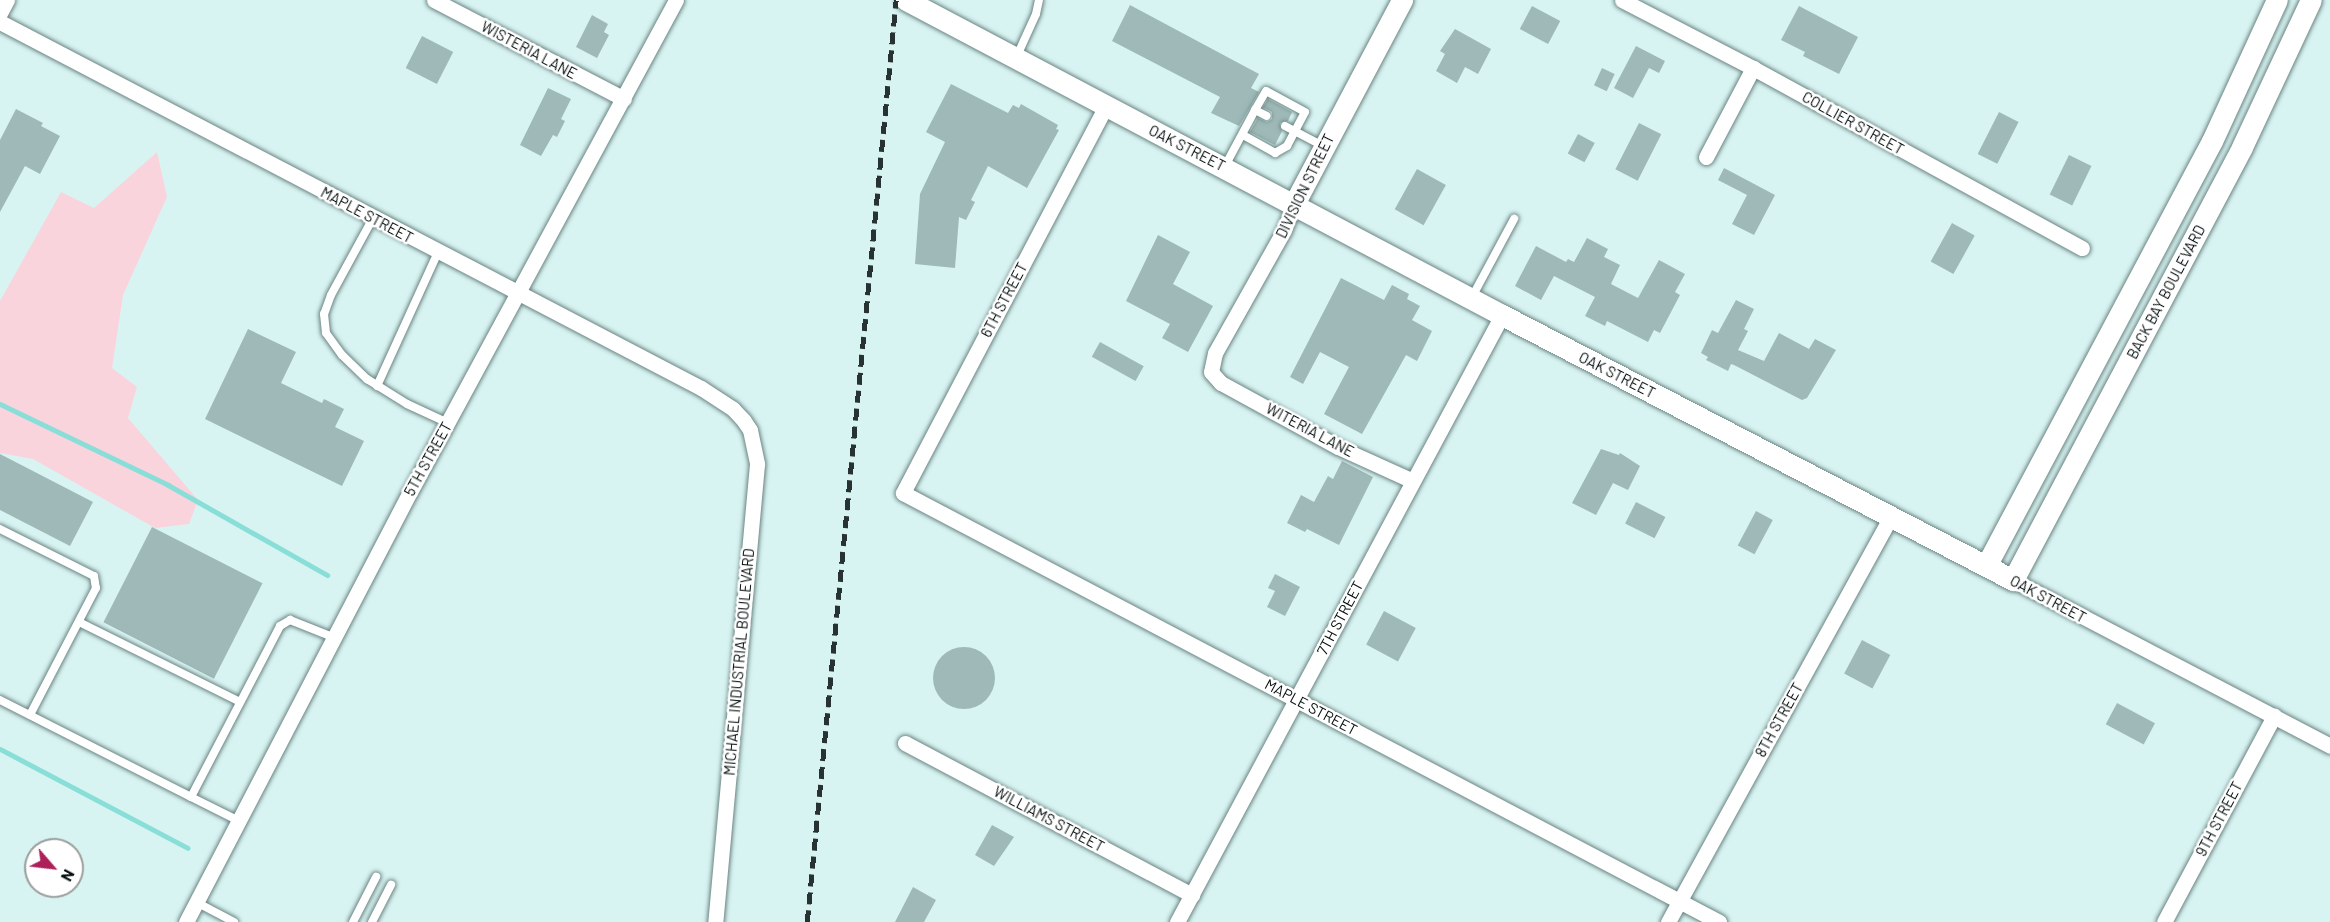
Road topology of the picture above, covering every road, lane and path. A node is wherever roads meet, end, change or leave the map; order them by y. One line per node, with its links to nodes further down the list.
1 (7, 0): 11 (street)
2 (434, 0): 15 (street, WISTERIA LANE)
3 (676, 0): 15 (street, 5TH STREET)
4 (906, 0): 10 (main road, OAK STREET)
5 (1039, 0): 13 (lane)
6 (1402, 0): 22 (main road, DIVISION STREET)
7 (1622, 0): 14 (street, COLLIER STREET)
8 (2277, 0): 41 (main road, BACK BAY BOULEVARD)
9 (2312, 0): 42 (main road, BACK BAY BOULEVARD)
10 (931, 7): 13 (main road, OAK STREET)
11 (0, 13)
12 (0, 22): 26 (street, MAPLE STREET)
13 (1015, 59): 16 (main road, OAK STREET)
14 (1754, 68): 23 (street); 28 (street, COLLIER STREET)
15 (624, 99): 30 (street, 5TH STREET)
16 (1106, 106): 24 (main road, OAK STREET); 38 (street, 6TH STREET)
17 (1255, 110): 18 (lane); 20 (lane); 21 (lane)
18 (1267, 116)
19 (1285, 126): 20 (lane)
20 (1295, 131): 21 (lane); 22 (lane)
21 (1243, 135): 24 (lane)
22 (1324, 147): 25 (main road, DIVISION STREET)
23 (1706, 157)
24 (1224, 168): 25 (main road, OAK STREET)
25 (1294, 204): 31 (main road, OAK STREET); 33 (street, DIVISION STREET)
26 (373, 218): 29 (street, MAPLE STREET); 34 (lane)
27 (1514, 219): 31 (lane)
28 (2082, 248)
29 (438, 252): 30 (street, MAPLE STREET); 34 (lane)
30 (519, 294): 35 (street, MAPLE STREET); 36 (street, 5TH STREET)
31 (1472, 299): 32 (main road, OAK STREET)
32 (1502, 315): 37 (street, 7TH STREET); 39 (main road, OAK STREET)
33 (1211, 372): 37 (street, WITERIA LANE)
34 (377, 386): 36 (lane)
35 (733, 409): 59 (street, MICHAEL INDUSTRIAL BOULEVARD)
36 (448, 423): 44 (street, 5TH STREET)
37 (1413, 481): 45 (street, 7TH STREET)
38 (903, 493): 45 (street, MAPLE STREET)
39 (1891, 517): 41 (main road, OAK STREET); 57 (street, 8TH STREET)
40 (0, 529): 43 (lane)
41 (1986, 566): 42 (main road, OAK STREET)
42 (2013, 580): 49 (street, OAK STREET)
43 (79, 622): 47 (lane); 48 (lane)
44 (335, 638): 47 (lane); 53 (street, 5TH STREET)
45 (1296, 699): 56 (street, 7TH STREET); 57 (street, MAPLE STREET)
46 (0, 700): 48 (lane)
47 (240, 702): 52 (lane)
48 (30, 715): 52 (lane)
49 (2274, 716): 51 (street, OAK STREET); 67 (street, 9TH STREET)
50 (905, 742): 56 (street, WILLIAMS STREET)
51 (2330, 746)
52 (191, 797): 53 (lane)
53 (239, 821): 58 (street, 5TH STREET)
54 (376, 877): 62 (lane)
55 (391, 885): 63 (lane)
56 (1192, 895): 64 (street, 7TH STREET)
57 (1679, 901): 65 (street, 8TH STREET); 66 (street, MAPLE STREET)
58 (196, 902): 60 (street, 5TH STREET); 61 (lane)
59 (714, 918)
60 (186, 922)
61 (234, 922)
62 (353, 922)
63 (372, 922)
64 (1177, 922)
65 (1668, 922)
66 (1719, 922)
67 (2164, 922)

